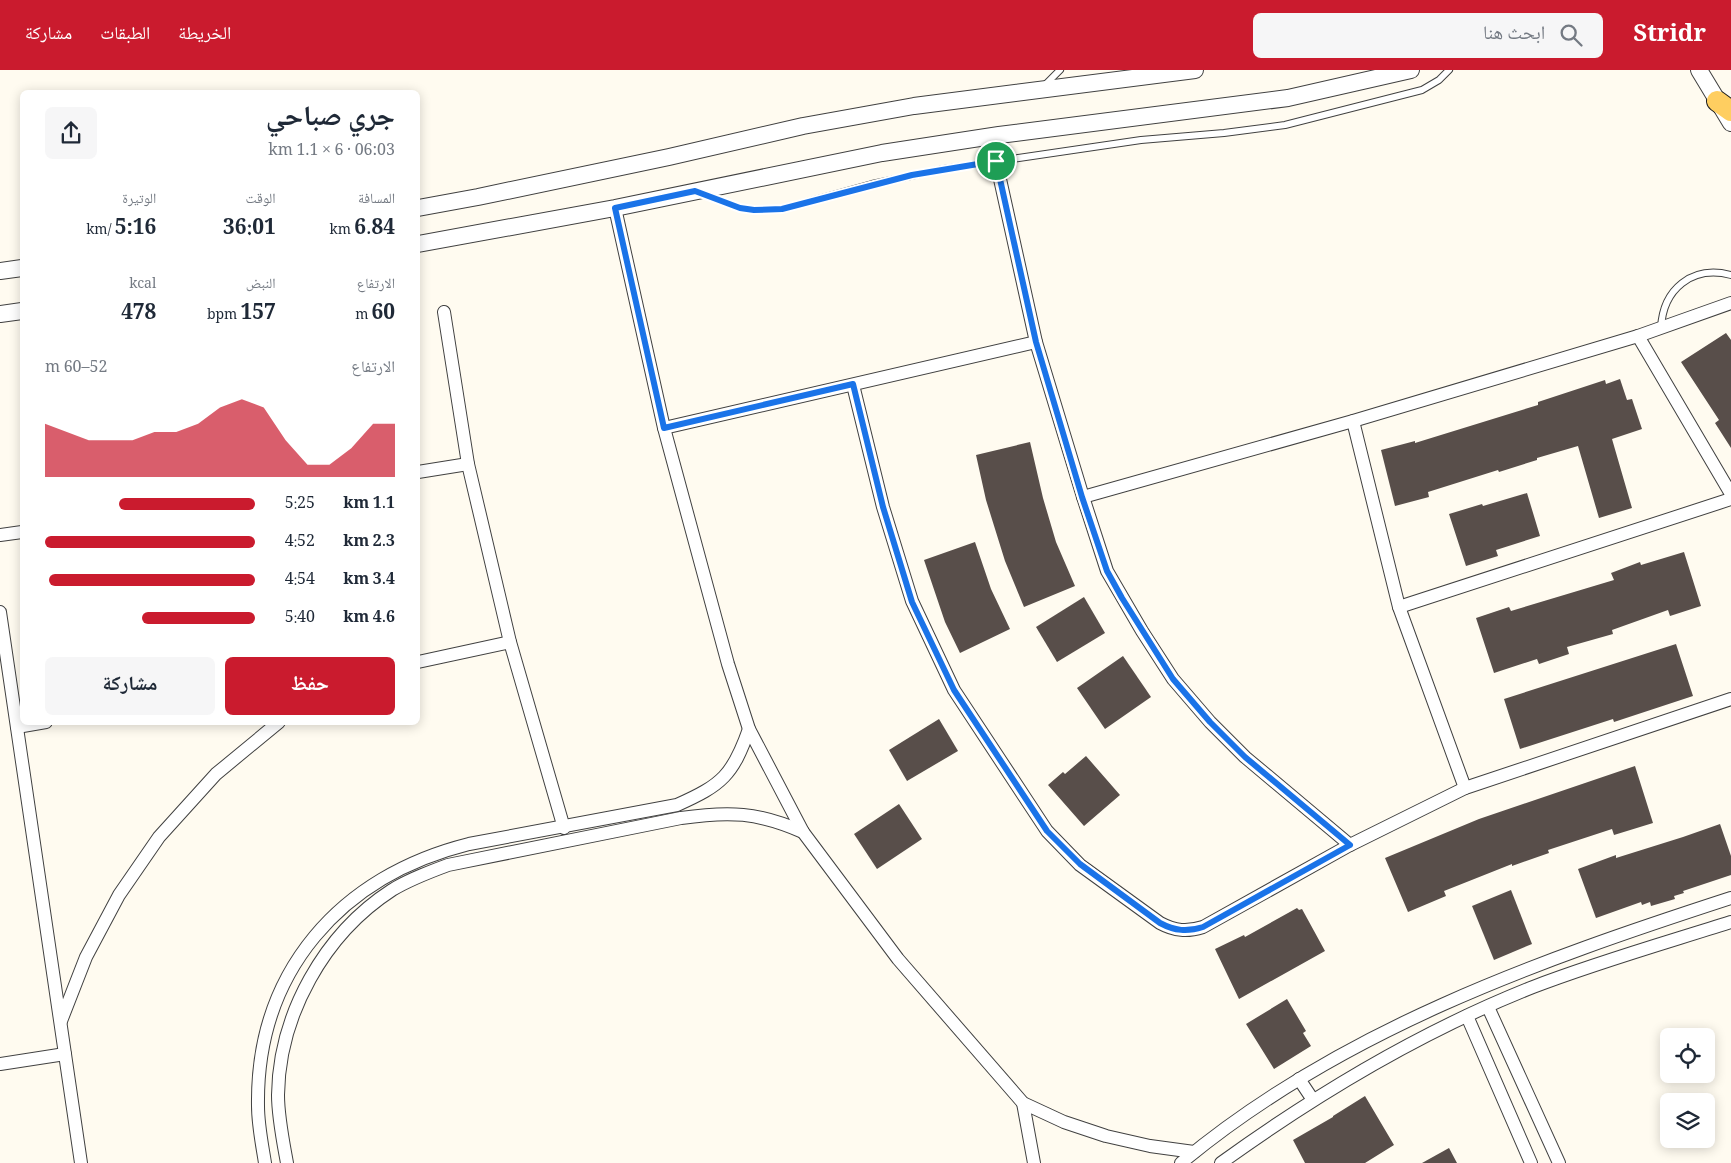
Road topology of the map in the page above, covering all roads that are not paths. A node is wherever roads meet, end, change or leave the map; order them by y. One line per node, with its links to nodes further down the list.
1 (1060, 70): 6 (lane)
2 (1196, 70): 6 (street)
3 (1411, 70): 10 (street)
4 (1449, 70): 9 (lane)
5 (1698, 70): 7 (street)
6 (1039, 90): 11 (street)
7 (1724, 106): 8 (street)
8 (1731, 123)
9 (996, 161): 10 (lane); 23 (street)
10 (695, 191): 12 (street)
11 (420, 208)
12 (615, 208): 13 (street); 26 (street)
13 (420, 244)
14 (20, 268): 15 (street)
15 (0, 271)
16 (1731, 274): 21 (lane)
17 (1731, 303): 21 (street)
18 (20, 311): 20 (street)
19 (444, 312): 27 (street)
20 (0, 314)
21 (1661, 328): 22 (street)
22 (1638, 336): 25 (street); 29 (street)
23 (1036, 342): 24 (street); 30 (street)
24 (853, 384): 26 (street); 48 (street)
25 (1353, 421): 30 (street); 34 (street)
26 (664, 428): 42 (street)
27 (468, 464): 28 (street); 36 (street)
28 (420, 472)
29 (1731, 494)
30 (1082, 497): 48 (street)
31 (1731, 499): 34 (street)
32 (20, 532): 33 (street)
33 (0, 535)
34 (1400, 607): 43 (street)
35 (0, 612): 41 (street)
36 (510, 642): 37 (street); 46 (street)
37 (420, 662)
38 (1731, 699): 43 (street)
39 (29, 725): 41 (street)
40 (275, 725): 53 (street)
41 (17, 727): 53 (street)
42 (749, 729): 44 (street); 47 (street)
43 (1465, 788): 48 (street)
44 (678, 805): 45 (street); 46 (street)
45 (681, 818): 47 (street); 62 (street)
46 (564, 828): 61 (street)
47 (802, 832): 58 (street)
48 (1350, 845)
49 (1731, 898): 56 (street)
50 (1731, 922): 51 (street)
51 (1488, 1007): 52 (street); 67 (street)
52 (1467, 1016): 57 (street); 66 (street)
53 (60, 1023): 54 (street)
54 (66, 1054): 55 (street); 60 (street)
55 (0, 1064)
56 (1300, 1079): 57 (street); 59 (street)
57 (1313, 1100): 65 (street)
58 (1023, 1103): 59 (street); 63 (street)
59 (1194, 1152): 64 (street)
60 (81, 1163)
61 (265, 1163)
62 (287, 1163)
63 (1034, 1163)
64 (1181, 1163)
65 (1221, 1163)
66 (1531, 1163)
67 (1559, 1163)

